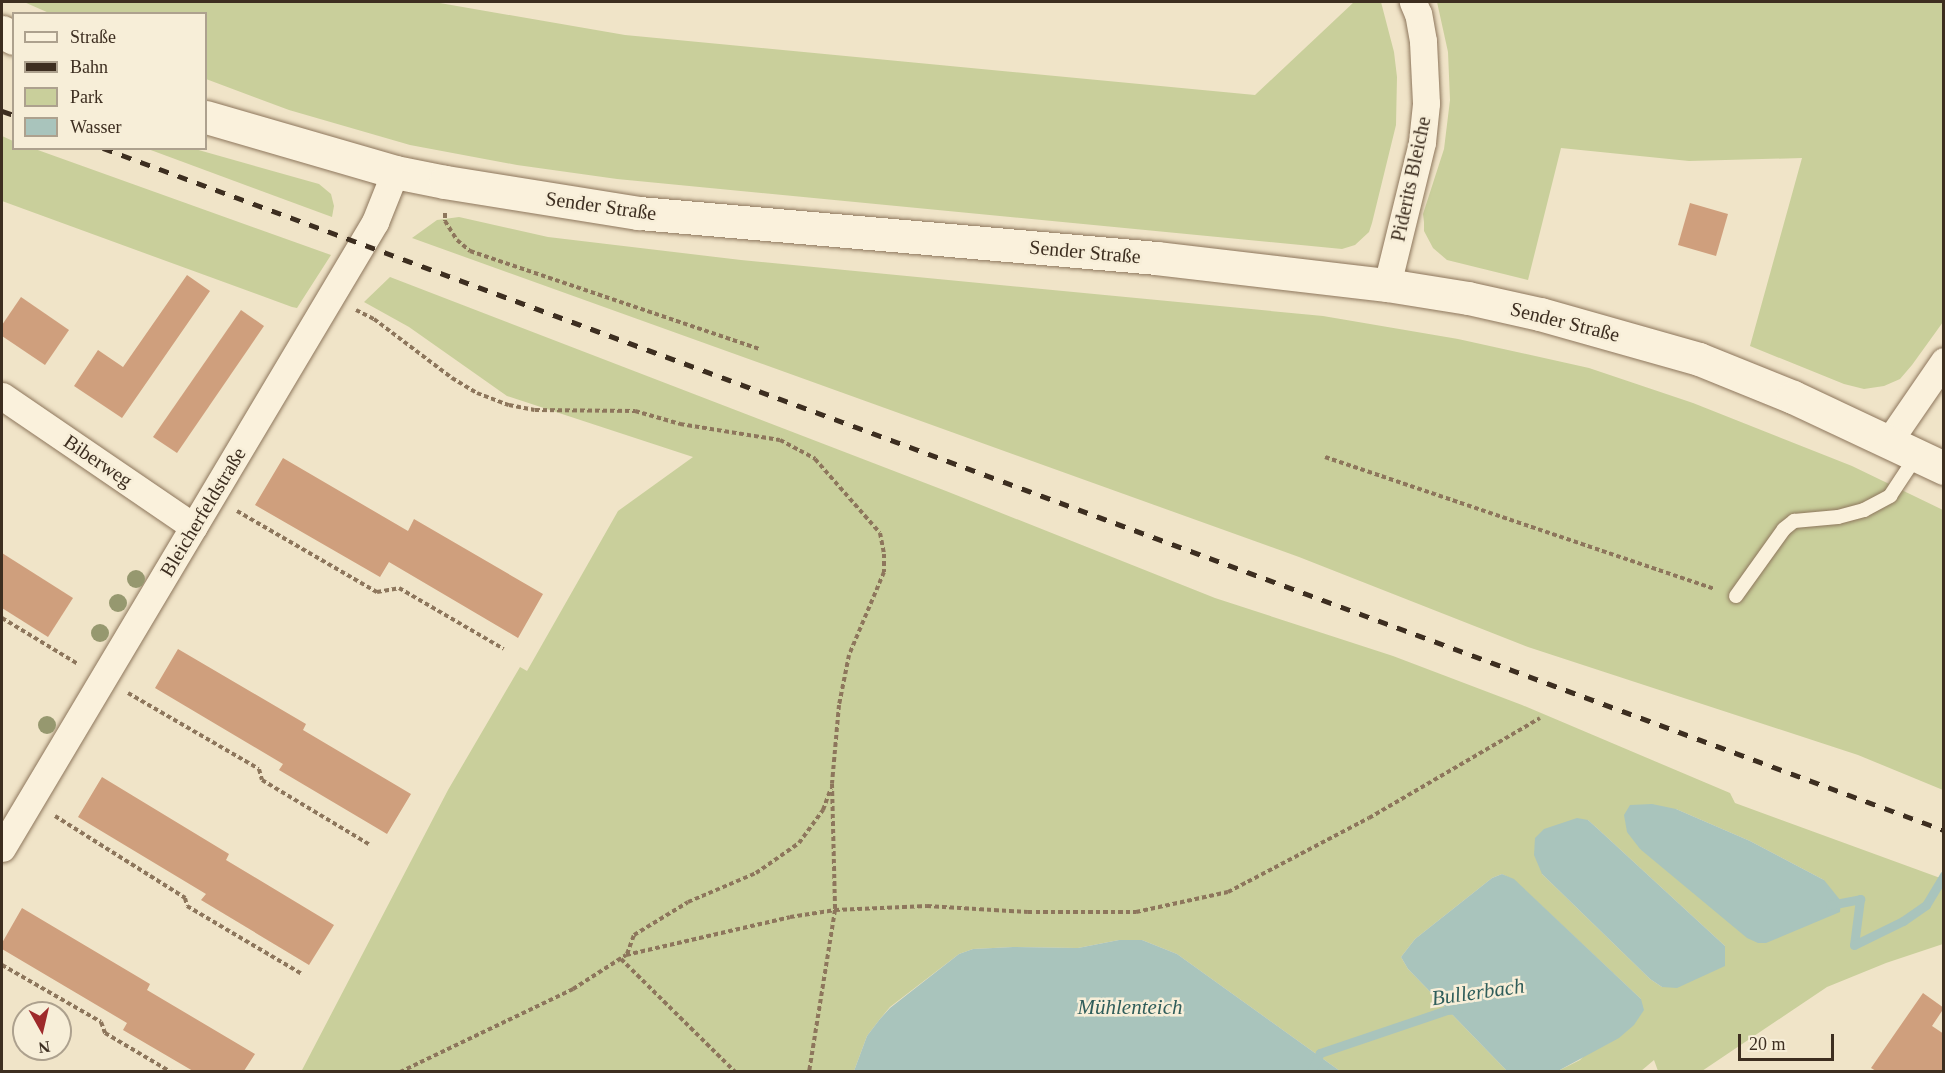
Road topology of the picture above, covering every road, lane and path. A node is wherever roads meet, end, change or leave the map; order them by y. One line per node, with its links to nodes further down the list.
1 (1413, 2): 5 (street, Piderits Bleiche)
2 (207, 117): 3 (street, Sender Straße)
3 (395, 172): 4 (street, Sender Straße); 6 (street, Bleicherfeldstraße)
4 (445, 182): 5 (street, Sender Straße); 7 (path)
5 (1387, 285): 10 (street, Sender Straße)
6 (331, 299): 12 (street, Bleicherfeldstraße); 19 (path)
7 (760, 349)
8 (1944, 361): 10 (street)
9 (2, 396): 13 (street, Biberweg)
10 (1917, 455): 14 (lane)
11 (1325, 457): 14 (path)
12 (212, 497): 13 (street, Bleicherfeldstraße); 16 (path)
13 (194, 527): 17 (street, Bleicherfeldstraße)
14 (1736, 596)
15 (2, 618): 17 (path)
16 (504, 649)
17 (103, 679): 20 (street, Bleicherfeldstraße); 21 (path)
18 (1540, 718): 23 (path)
19 (832, 784): 23 (path); 24 (path)
20 (30, 801): 22 (street, Bleicherfeldstraße); 27 (path)
21 (370, 845)
22 (2, 848)
23 (836, 909): 24 (path); 31 (path)
24 (626, 954): 25 (path)
25 (621, 959): 29 (path); 30 (path)
26 (2, 965): 28 (path)
27 (302, 974)
28 (171, 1071)
29 (400, 1071)
30 (735, 1071)
31 (808, 1071)

